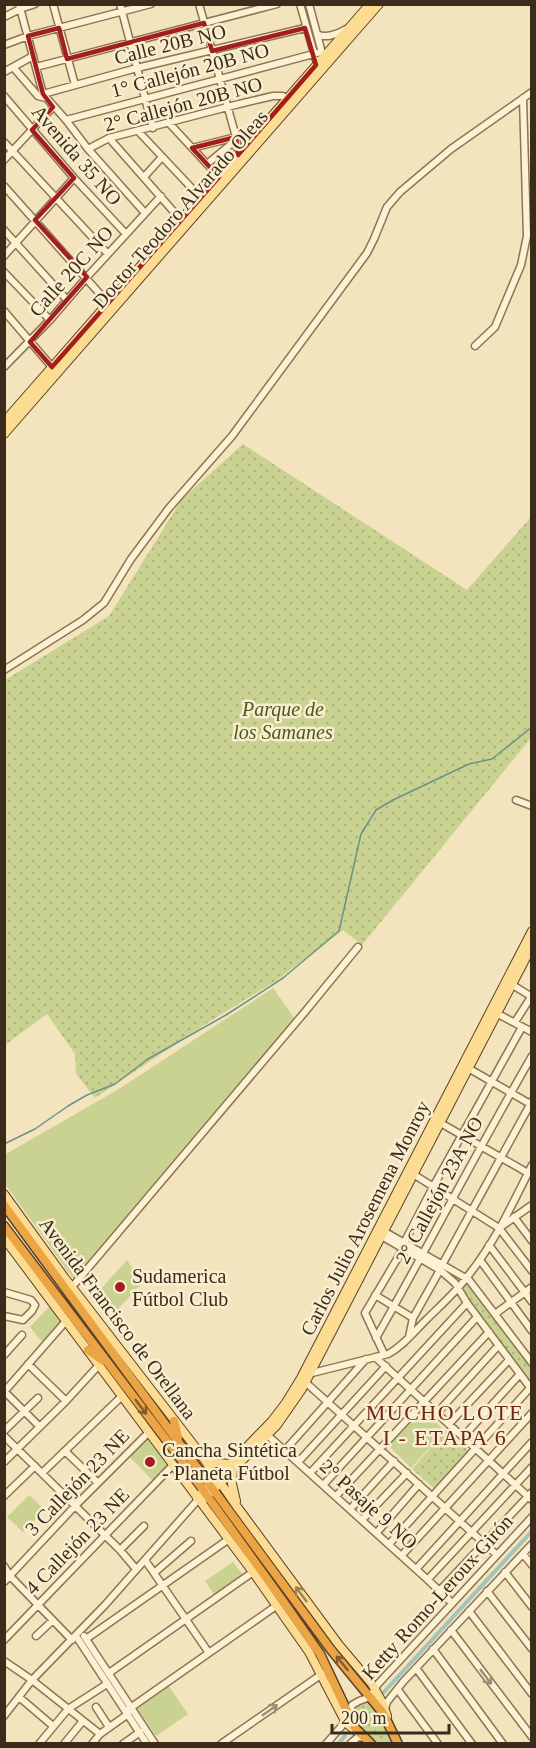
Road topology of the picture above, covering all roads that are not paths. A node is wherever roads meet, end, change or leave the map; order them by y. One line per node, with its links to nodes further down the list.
1 (35, 4): 11 (street)
2 (53, 4): 16 (street)
3 (120, 4): 12 (street)
4 (151, 4): 12 (street)
5 (199, 4): 14 (street)
6 (278, 4): 14 (street)
7 (300, 4): 17 (street)
8 (309, 4): 18 (street)
9 (370, 4): 15 (main road, Doctor Teodoro Alvarado Oleas)
10 (380, 4): 25 (main road, Doctor Teodoro Alvarado Oleas)
11 (20, 7): 13 (street); 19 (street)
12 (122, 12): 16 (street); 20 (street)
13 (4, 17)
14 (204, 23): 20 (street); 22 (street)
15 (351, 25): 18 (street); 25 (main road, Doctor Teodoro Alvarado Oleas)
16 (59, 28): 19 (street); 26 (street)
17 (305, 28): 22 (street, Calle 20B NO); 23 (street)
18 (317, 34): 25 (street)
19 (27, 36): 21 (street); 24 (street)
20 (130, 43): 26 (street); 29 (street)
21 (4, 45)
22 (212, 51): 29 (street, Calle 20B NO); 32 (street)
23 (313, 55): 25 (street, 1° Callejón 20B NO); 30 (street); 32 (street, 1° Callejón 20B NO)
24 (33, 56): 27 (street); 28 (street)
25 (324, 57): 30 (main road, Doctor Teodoro Alvarado Oleas)
26 (68, 59): 28 (street); 33 (street)
27 (13, 67): 31 (street); 36 (street)
28 (36, 67): 36 (street)
29 (137, 68): 33 (street, Calle 20B NO); 38 (street)
30 (319, 68): 39 (main road, Doctor Teodoro Alvarado Oleas); 83 (main road, Doctor Teodoro Alvarado Oleas)
31 (4, 72)
32 (219, 80): 38 (street, 1° Callejón 20B NO); 41 (street)
33 (75, 85): 36 (street, Calle 20B NO)
34 (531, 92): 37 (street)
35 (4, 96): 45 (street, Avenida 35 NO)
36 (44, 96): 40 (street)
37 (523, 98): 79 (street); 84 (street)
38 (146, 99): 42 (street, 1° Callejón 20B NO); 44 (street)
39 (288, 99): 41 (street, 2° Callejón 20B NO); 53 (main road, Doctor Teodoro Alvarado Oleas)
40 (53, 107): 42 (street); 45 (street)
41 (227, 107): 43 (street, 2° Callejón 20B NO); 48 (street)
42 (66, 120): 51 (street)
43 (169, 123): 44 (street, 2° Callejón 20B NO); 50 (street)
44 (153, 128): 46 (street, 2° Callejón 20B NO)
45 (32, 130): 52 (street); 59 (street, Avenida 35 NO)
46 (138, 131): 47 (street, 2° Callejón 20B NO); 54 (street)
47 (109, 138): 51 (street, 2° Callejón 20B NO); 57 (street)
48 (236, 139): 50 (street); 53 (street); 56 (street)
49 (4, 142): 52 (street)
50 (192, 148): 56 (street)
51 (87, 149): 64 (street)
52 (13, 151): 55 (street); 62 (street)
53 (238, 155): 58 (main road, Doctor Teodoro Alvarado Oleas)
54 (162, 157): 57 (street); 63 (street)
55 (4, 160)
56 (207, 164): 58 (street)
57 (144, 177): 61 (street)
58 (219, 177): 63 (main road, Doctor Teodoro Alvarado Oleas)
59 (74, 178): 62 (street); 68 (street, Avenida 35 NO)
60 (4, 186): 65 (street)
61 (161, 196): 64 (street, Calle 20C NO); 66 (street)
62 (56, 198): 65 (street); 70 (street)
63 (201, 198): 66 (main road, Doctor Teodoro Alvarado Oleas)
64 (145, 213): 68 (street, Calle 20C NO)
65 (35, 220): 69 (street); 73 (street)
66 (181, 220): 75 (main road, Doctor Teodoro Alvarado Oleas)
67 (4, 230): 69 (street)
68 (126, 234): 70 (street, Calle 20C NO)
69 (16, 243): 71 (street); 74 (street)
70 (108, 254): 73 (street, Calle 20C NO)
71 (4, 256)
72 (4, 272): 77 (street)
73 (87, 277): 74 (street, Calle 20C NO); 75 (street)
74 (67, 300): 77 (street, Calle 20C NO)
75 (108, 303): 81 (main road, Doctor Teodoro Alvarado Oleas)
76 (4, 311): 78 (street)
77 (50, 320): 78 (street, Calle 20C NO)
78 (30, 342): 80 (street, Calle 20C NO); 81 (street)
79 (475, 346)
80 (4, 367)
81 (52, 367): 82 (main road, Doctor Teodoro Alvarado Oleas)
82 (4, 422)
83 (4, 434)
84 (4, 670)
85 (516, 800): 86 (street)
86 (531, 806)
87 (531, 931): 92 (main road, Carlos Julio Arosemena Monroy)
88 (531, 946): 90 (main road, Carlos Julio Arosemena Monroy)
89 (358, 947): 129 (street)
90 (512, 984): 91 (street); 92 (main road, Carlos Julio Arosemena Monroy)
91 (531, 997): 93 (street)
92 (494, 1012): 93 (street); 97 (main road, Carlos Julio Arosemena Monroy); 101 (main road, Carlos Julio Arosemena Monroy)
93 (515, 1022): 94 (street)
94 (522, 1027): 95 (street); 98 (street)
95 (531, 1032)
96 (531, 1056): 99 (street, 2° Callejón 23A NO)
97 (468, 1068): 98 (street); 101 (main road, Carlos Julio Arosemena Monroy)
98 (492, 1081): 99 (street); 102 (street)
99 (511, 1092): 100 (street); 103 (street, 2° Callejón 23A NO)
100 (531, 1103): 104 (street)
101 (437, 1120): 102 (street); 107 (main road, Carlos Julio Arosemena Monroy); 118 (main road, Carlos Julio Arosemena Monroy)
102 (462, 1135): 103 (street); 108 (street)
103 (481, 1146): 104 (street); 110 (street, 2° Callejón 23A NO)
104 (500, 1157): 106 (street); 114 (street)
105 (531, 1165): 106 (street)
106 (528, 1173): 111 (street)
107 (413, 1174): 108 (street); 118 (main road, Carlos Julio Arosemena Monroy)
108 (433, 1187): 110 (street); 122 (street)
109 (4, 1194): 129 (main road, Avenida Francisco de Orellana)
110 (453, 1199): 114 (street); 124 (street, 2° Callejón 23A NO)
111 (513, 1203): 113 (street); 117 (street)
112 (4, 1205): 186 (highway, Avenida Francisco de Orellana)
113 (528, 1209): 115 (street)
114 (472, 1211): 117 (street); 126 (street)
115 (514, 1217): 117 (street); 120 (street)
116 (4, 1226): 160 (highway, Avenida Francisco de Orellana)
117 (499, 1228): 121 (street); 127 (street)
118 (380, 1232): 122 (street); 162 (main road, Carlos Julio Arosemena Monroy)
119 (4, 1238): 123 (main road, Avenida Francisco de Orellana)
120 (531, 1241)
121 (489, 1245): 125 (street); 133 (street)
122 (404, 1246): 124 (street); 134 (street)
123 (9, 1251): 143 (main road, Avenida Francisco de Orellana)
124 (423, 1256): 126 (street); 138 (street, 2° Callejón 23A NO)
125 (480, 1260): 128 (street); 136 (street)
126 (442, 1267): 128 (street); 130 (street); 142 (street)
127 (531, 1271)
128 (467, 1278): 130 (street); 139 (street)
129 (72, 1287): 176 (main road, Avenida Francisco de Orellana)
130 (459, 1287): 135 (street); 148 (street)
131 (531, 1287): 133 (street)
132 (4, 1292): 140 (street)
133 (524, 1292): 136 (street); 137 (street)
134 (375, 1295): 138 (street); 147 (street)
135 (467, 1302): 141 (street); 163 (street)
136 (510, 1302): 139 (street); 144 (street)
137 (531, 1302)
138 (394, 1306): 142 (street); 147 (street, 2° Callejón 23A NO)
139 (495, 1314): 156 (street)
140 (4, 1316)
141 (477, 1317): 145 (street); 165 (street)
142 (413, 1318): 148 (street)
143 (66, 1321): 150 (main road, Avenida Francisco de Orellana); 157 (street)
144 (531, 1331)
145 (489, 1332): 149 (street); 170 (street)
146 (22, 1335): 152 (street)
147 (376, 1338): 151 (street)
148 (409, 1338): 151 (street)
149 (498, 1346): 155 (street); 173 (street)
150 (88, 1350): 158 (main road, Avenida Francisco de Orellana); 160 (highway)
151 (384, 1354): 153 (street)
152 (4, 1355)
153 (375, 1357): 154 (street); 159 (street)
154 (367, 1359): 162 (street); 171 (street)
155 (509, 1360): 161 (street); 177 (street)
156 (531, 1363)
157 (28, 1364): 166 (street); 169 (street)
158 (99, 1365): 167 (main road, Avenida Francisco de Orellana); 169 (street)
159 (386, 1366): 163 (street); 175 (street)
160 (112, 1368): 209 (highway, Avenida Francisco de Orellana, one-way to 209)
161 (520, 1374): 164 (street); 184 (street)
162 (305, 1377): 171 (street); 181 (main road, Carlos Julio Arosemena Monroy)
163 (398, 1377): 165 (street); 178 (street)
164 (531, 1389): 188 (street)
165 (411, 1390): 170 (street); 183 (street)
166 (5, 1392): 172 (street)
167 (122, 1396): 180 (main road, Avenida Francisco de Orellana); 191 (street)
168 (38, 1398): 172 (street)
169 (66, 1401): 179 (street)
170 (424, 1401): 173 (street); 190 (street)
171 (328, 1402): 175 (street); 187 (street)
172 (25, 1412): 179 (street); 182 (street)
173 (437, 1413): 177 (street)
174 (531, 1413): 194 (street)
175 (342, 1414): 178 (street); 193 (street)
176 (174, 1421): 186 (highway); 192 (main road, Avenida Francisco de Orellana)
177 (449, 1424): 184 (street)
178 (354, 1425): 183 (street); 201 (street)
179 (39, 1426): 189 (street)
180 (149, 1432): 197 (main road, Avenida Francisco de Orellana); 205 (street, 3 Callejón 23 NE)
181 (265, 1433): 199 (main road, Carlos Julio Arosemena Monroy); 248 (street, 2° Pasaje 9 NO)
182 (4, 1434): 189 (street)
183 (367, 1437): 190 (street); 206 (street)
184 (463, 1437): 188 (street)
185 (531, 1442): 204 (street)
186 (182, 1446): 209 (highway, Avenida Francisco de Orellana)
187 (287, 1448)
188 (475, 1448): 194 (street); 212 (street)
189 (18, 1449): 196 (street); 198 (street)
190 (380, 1449): 195 (street); 210 (street)
191 (64, 1451): 202 (street); 205 (street)
192 (199, 1452): 199 (main road); 209 (main road, Avenida Francisco de Orellana)
193 (300, 1460)
194 (488, 1460): 204 (street); 217 (street)
195 (394, 1461): 203 (street); 215 (street)
196 (4, 1462)
197 (173, 1465): 209 (main road, Avenida Francisco de Orellana); 224 (street, 4 Callejón 23 NE)
198 (35, 1466): 202 (street); 211 (street)
199 (232, 1467): 209 (main road, Carlos Julio Arosemena Monroy); 216 (main road)
200 (531, 1467): 208 (street)
201 (312, 1471)
202 (42, 1473): 214 (street)
203 (407, 1473): 207 (street); 218 (street)
204 (502, 1473): 208 (street); 220 (street)
205 (98, 1483): 214 (street, 3 Callejón 23 NE)
206 (325, 1483)
207 (419, 1484): 212 (street); 222 (street)
208 (515, 1485): 213 (street); 223 (street)
209 (207, 1492): 216 (main road, Avenida Francisco de Orellana); 225 (main road, Avenida Francisco de Orellana); 234 (street); 271 (highway, Avenida Francisco de Orellana, one-way to 209); 278 (highway, Avenida Francisco de Orellana)
210 (338, 1494)
211 (4, 1496)
212 (432, 1496): 217 (street); 227 (street)
213 (530, 1496): 228 (street)
214 (75, 1506): 224 (street); 242 (street, 3 Callejón 23 NE)
215 (353, 1506)
216 (238, 1508): 271 (main road, Avenida Francisco de Orellana, one-way to 216)
217 (445, 1508): 220 (street); 231 (street)
218 (365, 1517)
219 (531, 1517): 233 (street, Ketty Romo-Leroux Girón)
220 (459, 1520): 223 (street); 237 (street)
221 (144, 1526): 230 (street)
222 (379, 1530)
223 (472, 1532): 228 (street); 243 (street)
224 (105, 1535): 230 (street); 249 (street, 4 Callejón 23 NE)
225 (229, 1539): 239 (main road, Avenida Francisco de Orellana); 245 (street)
226 (191, 1541): 241 (street)
227 (391, 1542)
228 (484, 1543): 233 (street); 246 (street)
229 (531, 1544): 232 (street, Ketty Romo-Leroux Girón)
230 (120, 1550): 238 (street)
231 (404, 1552)
232 (523, 1554): 235 (street); 240 (street, Ketty Romo-Leroux Girón)
233 (496, 1555): 248 (street, Ketty Romo-Leroux Girón)
234 (145, 1560): 238 (street); 241 (street)
235 (531, 1565)
236 (4, 1566): 242 (street)
237 (418, 1567)
238 (136, 1569): 257 (street)
239 (253, 1572): 250 (main road, Avenida Francisco de Orellana); 253 (street)
240 (505, 1572): 247 (street, Ketty Romo-Leroux Girón); 251 (street)
241 (154, 1573): 245 (street)
242 (10, 1576): 244 (street, 3 Callejón 23 NE); 249 (street)
243 (430, 1577)
244 (4, 1582)
245 (162, 1586): 253 (street); 258 (street)
246 (442, 1588)
247 (487, 1591): 252 (street, Ketty Romo-Leroux Girón); 261 (street)
248 (452, 1603): 271 (street, Ketty Romo-Leroux Girón)
249 (38, 1605): 254 (street); 259 (street, 4 Callejón 23 NE)
250 (276, 1605): 262 (street); 266 (main road, Avenida Francisco de Orellana)
251 (531, 1606)
252 (469, 1611): 255 (street, Ketty Romo-Leroux Girón); 270 (street)
253 (185, 1619): 262 (street); 265 (street)
254 (52, 1620): 256 (street); 257 (street)
255 (451, 1630): 260 (street, Ketty Romo-Leroux Girón); 285 (street, one-way to 285)
256 (36, 1636)
257 (76, 1636): 258 (street); 267 (street); 268 (street)
258 (86, 1639): 265 (street)
259 (4, 1640)
260 (433, 1649): 264 (street, Ketty Romo-Leroux Girón); 299 (street)
261 (531, 1649)
262 (209, 1653): 276 (street)
263 (6, 1664): 267 (street)
264 (416, 1668): 269 (street, Ketty Romo-Leroux Girón); 298 (street)
265 (109, 1673): 276 (street)
266 (322, 1674): 278 (main road, Avenida Francisco de Orellana); 294 (street, one-way to 266)
267 (32, 1680): 272 (street); 274 (street)
268 (107, 1684): 274 (street); 276 (street)
269 (398, 1690): 275 (street, Ketty Romo-Leroux Girón); 297 (street)
270 (531, 1694)
271 (371, 1695): 275 (main road, Avenida Francisco de Orellana); 278 (street, Ketty Romo-Leroux Girón); 284 (highway, Avenida Francisco de Orellana)
272 (19, 1697): 277 (street); 280 (street)
273 (96, 1707): 281 (street)
274 (68, 1709): 279 (street); 280 (street)
275 (385, 1709): 284 (main road, Avenida Francisco de Orellana)
276 (128, 1710): 281 (street); 282 (street); 293 (street)
277 (4, 1716)
278 (347, 1720): 286 (highway, Avenida Francisco de Orellana); 295 (street)
279 (82, 1722): 283 (street); 288 (street)
280 (53, 1726): 287 (street)
281 (109, 1727): 283 (street)
282 (140, 1732): 291 (street); 292 (street)
283 (98, 1736): 289 (street); 290 (street)
284 (395, 1737)
285 (531, 1737)
286 (367, 1740): 296 (street)
287 (39, 1743)
288 (64, 1743)
289 (92, 1743)
290 (104, 1743)
291 (123, 1743)
292 (147, 1743)
293 (155, 1743)
294 (222, 1743)
295 (326, 1743)
296 (350, 1743)
297 (438, 1743)
298 (472, 1743)
299 (503, 1743)

